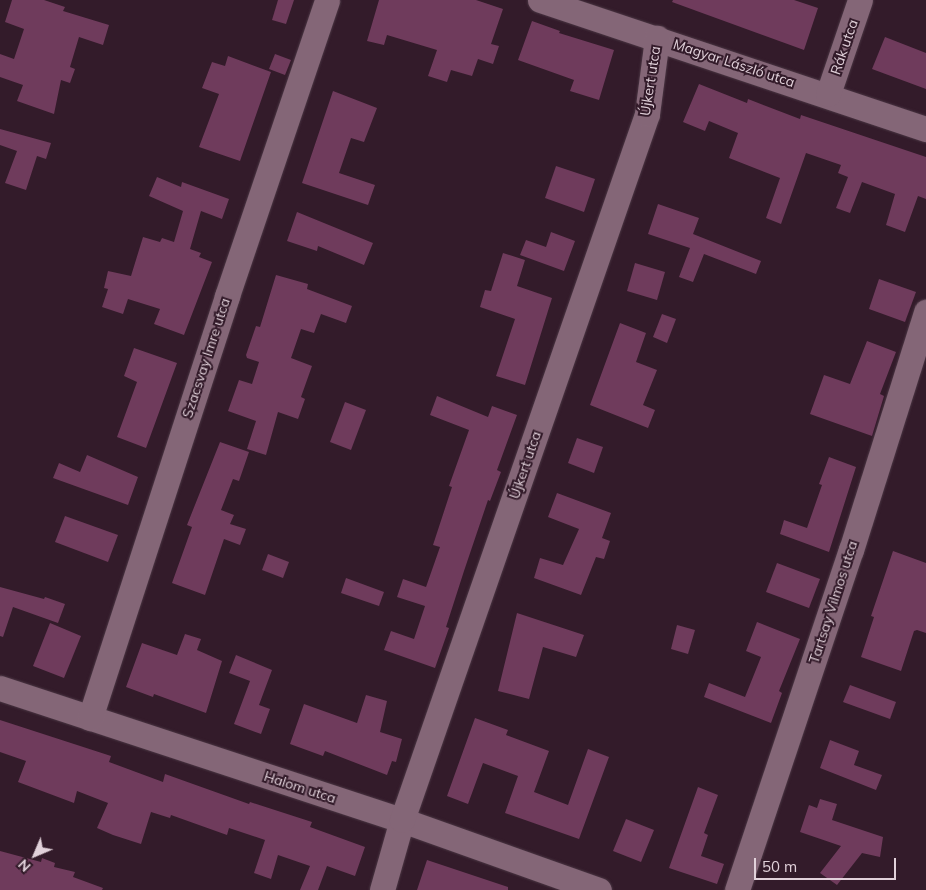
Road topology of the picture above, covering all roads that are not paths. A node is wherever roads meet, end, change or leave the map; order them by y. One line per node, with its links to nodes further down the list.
1 (327, 0): 9 (street, Szacsvay Imre utca)
2 (540, 0): 4 (street, Magyar László utca)
3 (860, 0): 5 (street, Rák utca)
4 (657, 38): 5 (street, Magyar László utca); 10 (street, Újkert utca)
5 (828, 94): 6 (street, Magyar László utca)
6 (926, 129)
7 (926, 312): 13 (street, Tartsay Vilmos utca)
8 (0, 688): 9 (street, Halom utca)
9 (90, 718): 10 (street, Halom utca)
10 (402, 820): 11 (street, Újkert utca); 12 (street, Halom utca)
11 (382, 890)
12 (599, 890)
13 (737, 890)

